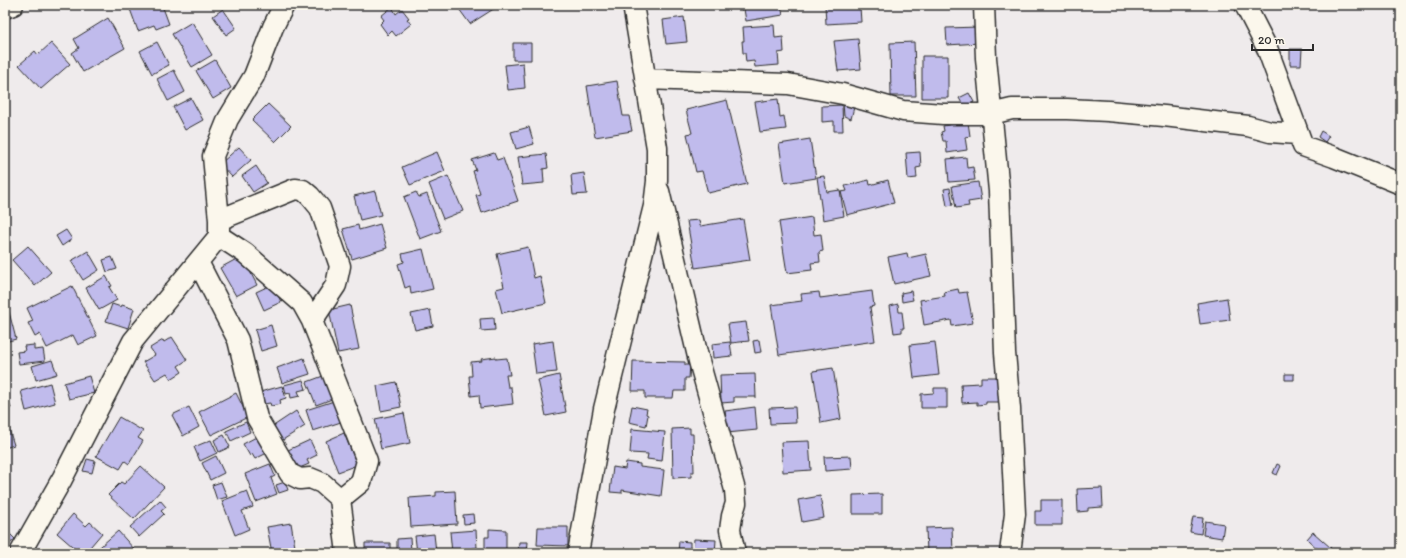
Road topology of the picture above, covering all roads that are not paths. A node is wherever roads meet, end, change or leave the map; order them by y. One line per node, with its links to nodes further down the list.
1 (13, 5): 6 (street)
2 (284, 5): 12 (street)
3 (633, 5): 7 (street)
4 (984, 5): 8 (street)
5 (1245, 5): 9 (street)
6 (5, 8)
7 (645, 79): 8 (street); 10 (street)
8 (991, 114): 9 (street); 20 (street)
9 (1298, 134): 11 (street)
10 (657, 182): 18 (street); 19 (street)
11 (1401, 184)
12 (219, 228): 13 (street); 14 (street); 14 (street)
13 (198, 262): 15 (street); 16 (street)
14 (312, 321): 15 (street)
15 (340, 500): 17 (street)
16 (20, 553)
17 (348, 553)
18 (578, 553)
19 (735, 553)
20 (1010, 553)

